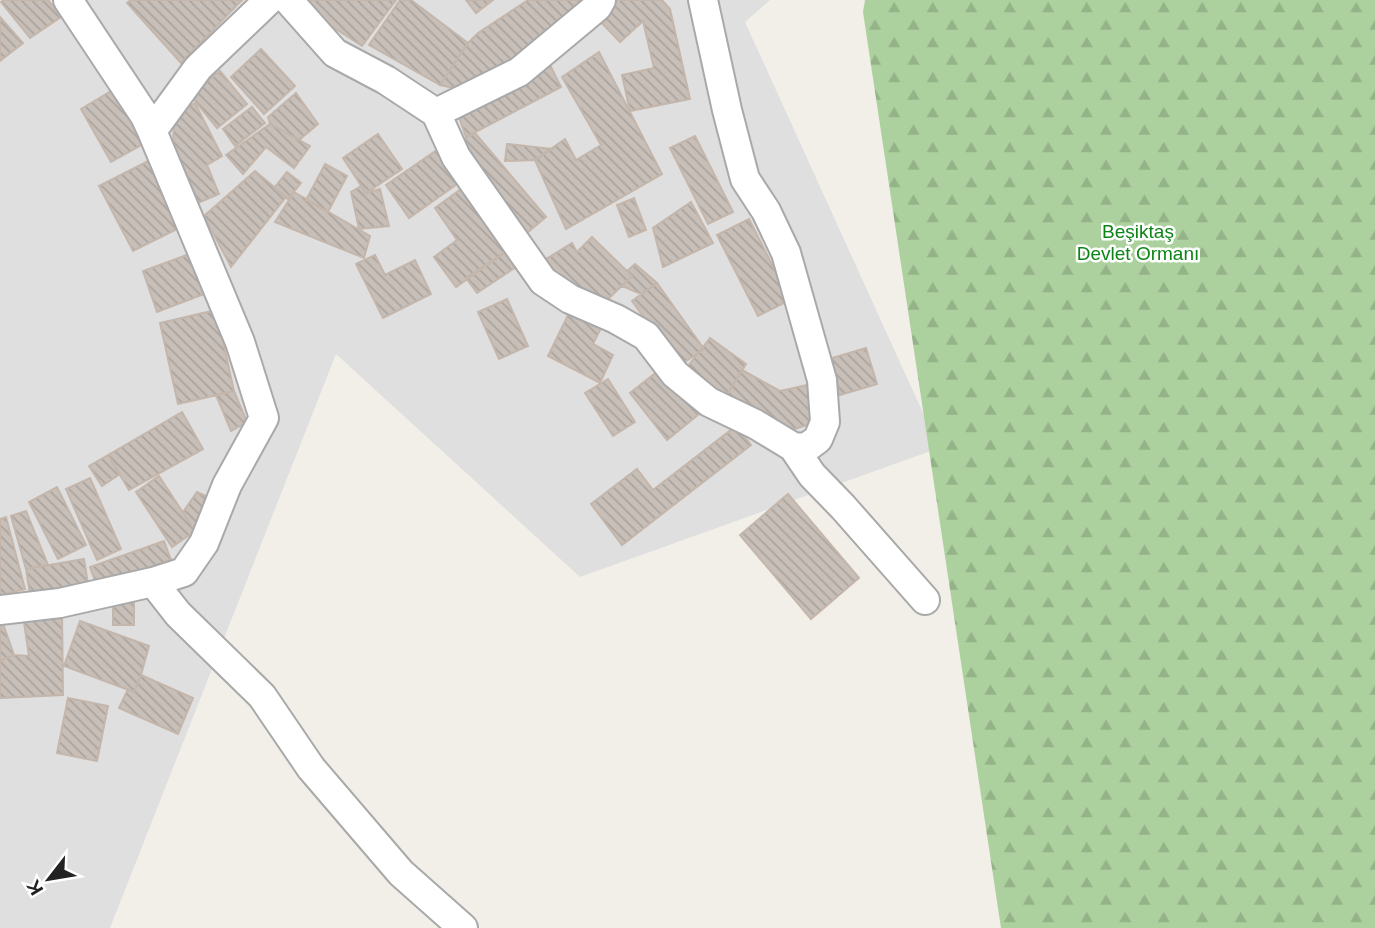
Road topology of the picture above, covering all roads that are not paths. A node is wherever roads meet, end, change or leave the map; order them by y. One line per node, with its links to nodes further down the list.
1 (68, 0): 7 (street)
2 (269, 0): 7 (street)
3 (288, 0): 6 (street)
4 (601, 0): 6 (street)
5 (703, 0): 8 (street)
6 (436, 113): 8 (street)
7 (152, 131): 9 (street)
8 (793, 447): 10 (street)
9 (153, 582): 11 (street); 12 (street)
10 (925, 600)
11 (0, 610)
12 (463, 928)

